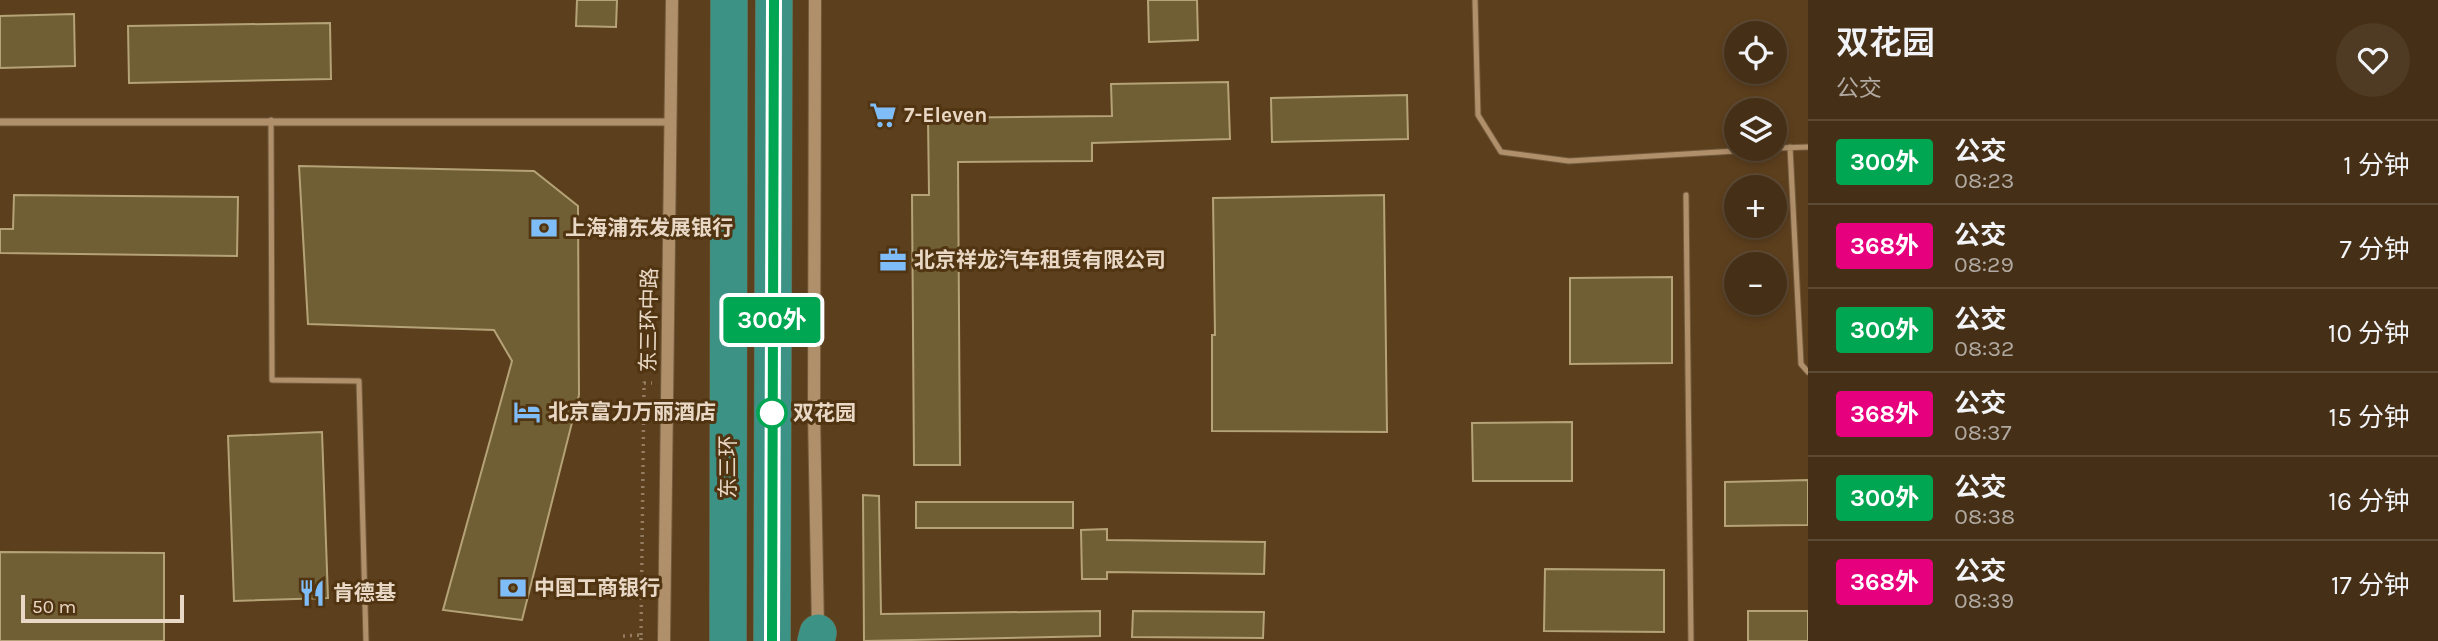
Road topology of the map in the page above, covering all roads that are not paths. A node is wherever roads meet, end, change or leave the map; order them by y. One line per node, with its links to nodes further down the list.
1 (672, 0): 8 (street, 东三环中路)
2 (729, 0): 14 (highway, 东三环)
3 (774, 0): 18 (highway)
4 (815, 0): 15 (street)
5 (1475, 0): 11 (lane)
6 (271, 120): 7 (street); 8 (street); 16 (lane)
7 (0, 122)
8 (671, 122): 17 (street, 东三环中路)
9 (1808, 146): 10 (lane)
10 (1790, 148): 13 (lane)
11 (1724, 152)
12 (1686, 195): 19 (lane)
13 (1808, 372)
14 (726, 634)
15 (817, 638)
16 (366, 641)
17 (664, 641)
18 (772, 641)
19 (1690, 641)

